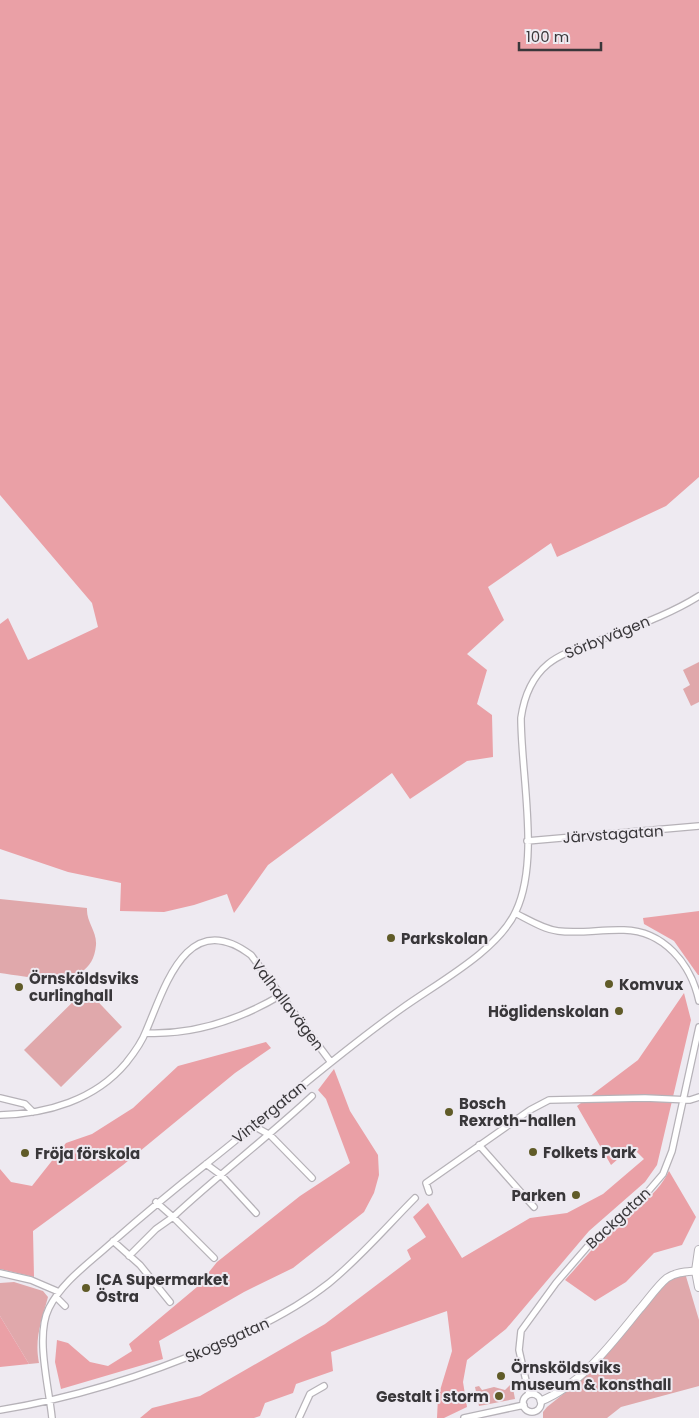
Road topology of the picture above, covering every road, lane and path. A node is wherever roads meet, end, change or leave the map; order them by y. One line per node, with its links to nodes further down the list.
1 (699, 596): 3 (street, Sörbyvägen)
2 (699, 826): 3 (street, Järvstagatan)
3 (527, 841): 4 (street, Vintergatan)
4 (515, 914): 6 (street); 9 (street, Vintergatan)
5 (281, 995): 8 (street); 8 (street, Valhallavägen); 9 (street, Valhallavägen)
6 (699, 1001)
7 (699, 1027): 13 (street, Backgatan)
8 (146, 1033): 14 (street, Valhallavägen)
9 (330, 1061): 17 (street, Vintergatan)
10 (312, 1096): 18 (street)
11 (699, 1097): 13 (street)
12 (0, 1098): 14 (street)
13 (682, 1100): 19 (street); 40 (street, Backgatan)
14 (33, 1112): 15 (street, Valhallavägen)
15 (0, 1115): 16 (street)
16 (0, 1120)
17 (252, 1125): 18 (street); 20 (street, Vintergatan)
18 (270, 1135): 21 (street); 22 (street)
19 (479, 1145): 23 (street); 26 (street)
20 (206, 1164): 21 (street); 25 (street, Vintergatan)
21 (221, 1175): 27 (street); 28 (street)
22 (312, 1178)
23 (429, 1192)
24 (415, 1198): 42 (street, Skogsgatan)
25 (156, 1202): 28 (street); 29 (street, Vintergatan)
26 (534, 1207)
27 (256, 1213)
28 (174, 1217): 31 (street); 32 (street)
29 (113, 1241): 31 (street); 36 (street, Vintergatan)
30 (699, 1250): 33 (main road)
31 (129, 1256): 37 (street)
32 (214, 1258)
33 (696, 1271): 35 (main road); 41 (street)
34 (0, 1273): 36 (street)
35 (699, 1287)
36 (58, 1294): 38 (street); 42 (street, Vintergatan)
37 (170, 1302)
38 (65, 1306)
39 (324, 1386): 48 (street)
40 (529, 1394): 41 (street); 43 (street)
41 (541, 1401): 45 (street)
42 (50, 1402): 44 (street, Skogsgatan); 47 (street, Vintergatan)
43 (524, 1405): 45 (street); 46 (street)
44 (0, 1410)
45 (535, 1415)
46 (485, 1416): 49 (street)
47 (52, 1418)
48 (299, 1418)
49 (464, 1418)

